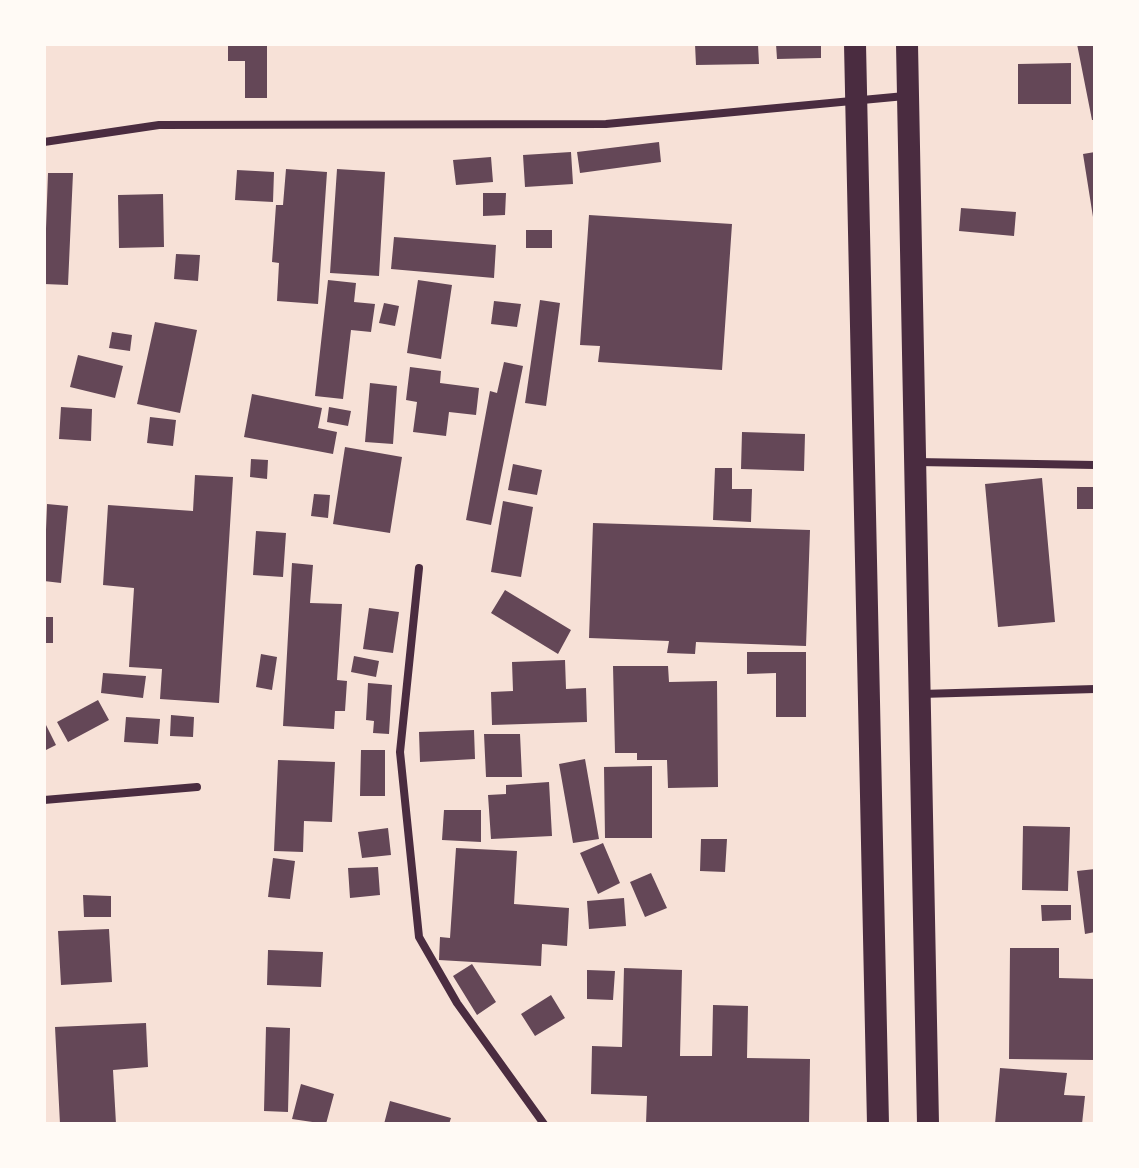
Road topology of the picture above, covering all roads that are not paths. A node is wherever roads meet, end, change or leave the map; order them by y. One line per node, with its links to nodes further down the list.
1 (855, 44): 4 (highway)
2 (907, 44): 3 (highway)
3 (909, 96): 4 (street); 6 (highway)
4 (857, 98): 5 (street); 14 (highway)
5 (44, 142)
6 (916, 462): 7 (street); 10 (highway)
7 (1095, 465)
8 (419, 568): 13 (street)
9 (1095, 689): 10 (street)
10 (921, 694): 15 (highway)
11 (197, 787): 12 (street)
12 (44, 800)
13 (544, 1124)
14 (878, 1124)
15 (928, 1124)

